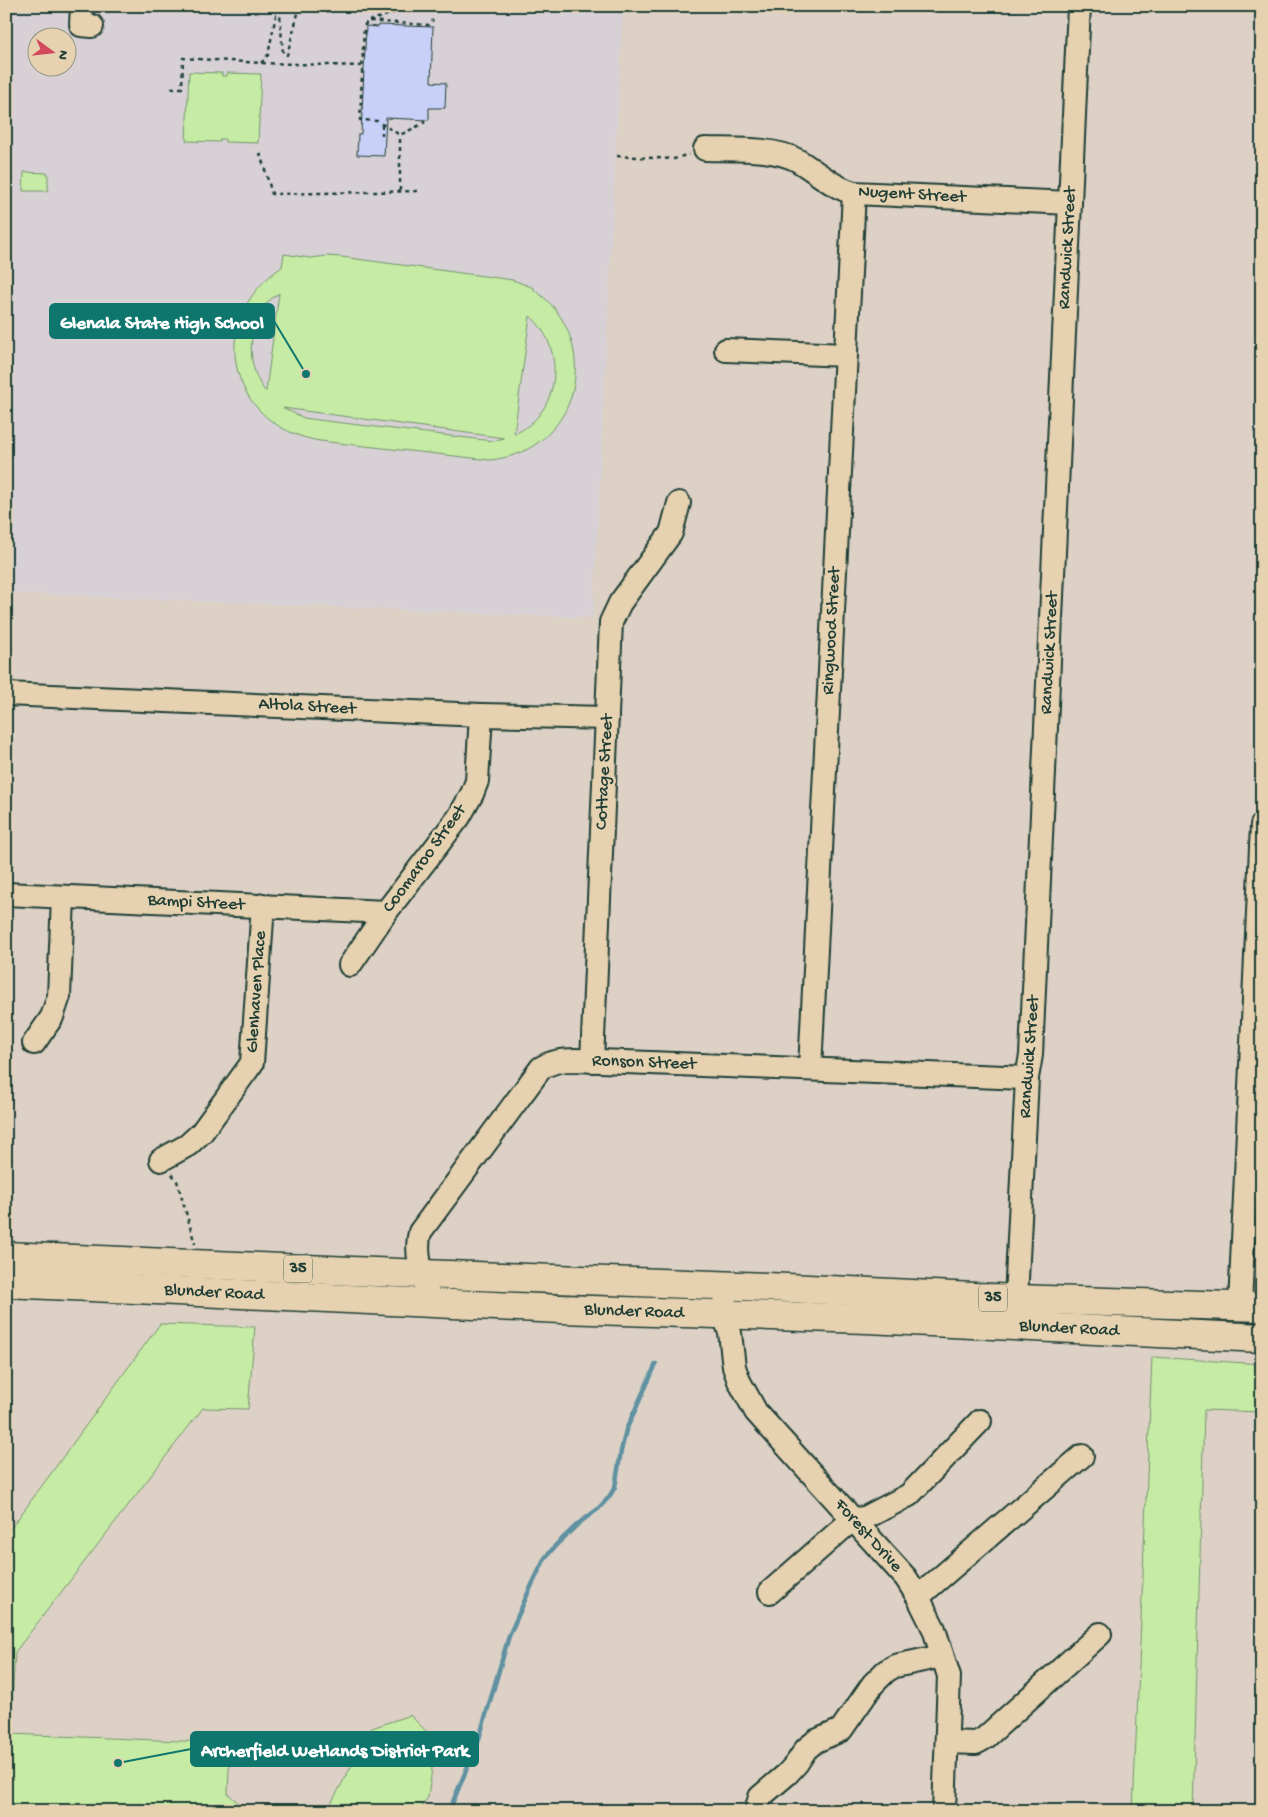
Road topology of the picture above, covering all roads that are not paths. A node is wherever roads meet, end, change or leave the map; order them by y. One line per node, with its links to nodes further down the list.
1 (1079, 6): 4 (street, Randwick Street)
2 (705, 149): 3 (street, Nugent Street)
3 (854, 193): 4 (street, Nugent Street); 6 (street, Ringwood Street)
4 (1070, 203): 21 (street, Randwick Street)
5 (726, 350): 6 (street)
6 (846, 356): 20 (street, Ringwood Street)
7 (679, 503): 10 (street, Cottage Street)
8 (6, 694): 9 (street, Altola Street)
9 (481, 715): 10 (street, Altola Street); 16 (street, Coomaroo Street)
10 (607, 718): 19 (street, Cottage Street)
11 (1262, 825): 12 (street)
12 (1261, 875): 29 (street)
13 (6, 894): 14 (street, Bampi Street)
14 (63, 897): 15 (street, Bampi Street); 18 (street)
15 (262, 906): 16 (street, Bampi Street); 22 (street, Glenhaven Place)
16 (386, 912): 17 (street, Coomaroo Street)
17 (350, 965)
18 (34, 1043)
19 (592, 1061): 20 (street, Ronson Street); 24 (street, Ronson Street)
20 (810, 1069): 21 (street, Ronson Street)
21 (1027, 1078): 27 (street, Randwick Street)
22 (161, 1160)
23 (6, 1256): 24 (main road, Blunder Road / 35)
24 (422, 1274): 26 (main road, Blunder Road / 35); 28 (street, Ronson Street)
25 (6, 1283): 28 (main road, Blunder Road / 35)
26 (725, 1286): 27 (main road, Blunder Road / 35); 30 (street, Forest Drive)
27 (1016, 1299): 29 (main road, Blunder Road / 35)
28 (432, 1303): 30 (main road, Blunder Road / 35)
29 (1251, 1307)
30 (724, 1315): 31 (main road, Blunder Road / 35); 34 (street, Forest Drive)
31 (1262, 1338)
32 (980, 1421): 34 (street)
33 (1082, 1456): 36 (street)
34 (854, 1519): 35 (street); 36 (street, Forest Drive)
35 (770, 1592)
36 (918, 1597): 38 (street, Forest Drive)
37 (1100, 1634): 39 (street)
38 (942, 1656): 39 (street, Forest Drive); 40 (street)
39 (947, 1742): 41 (street, Forest Drive)
40 (756, 1811)
41 (944, 1811)

